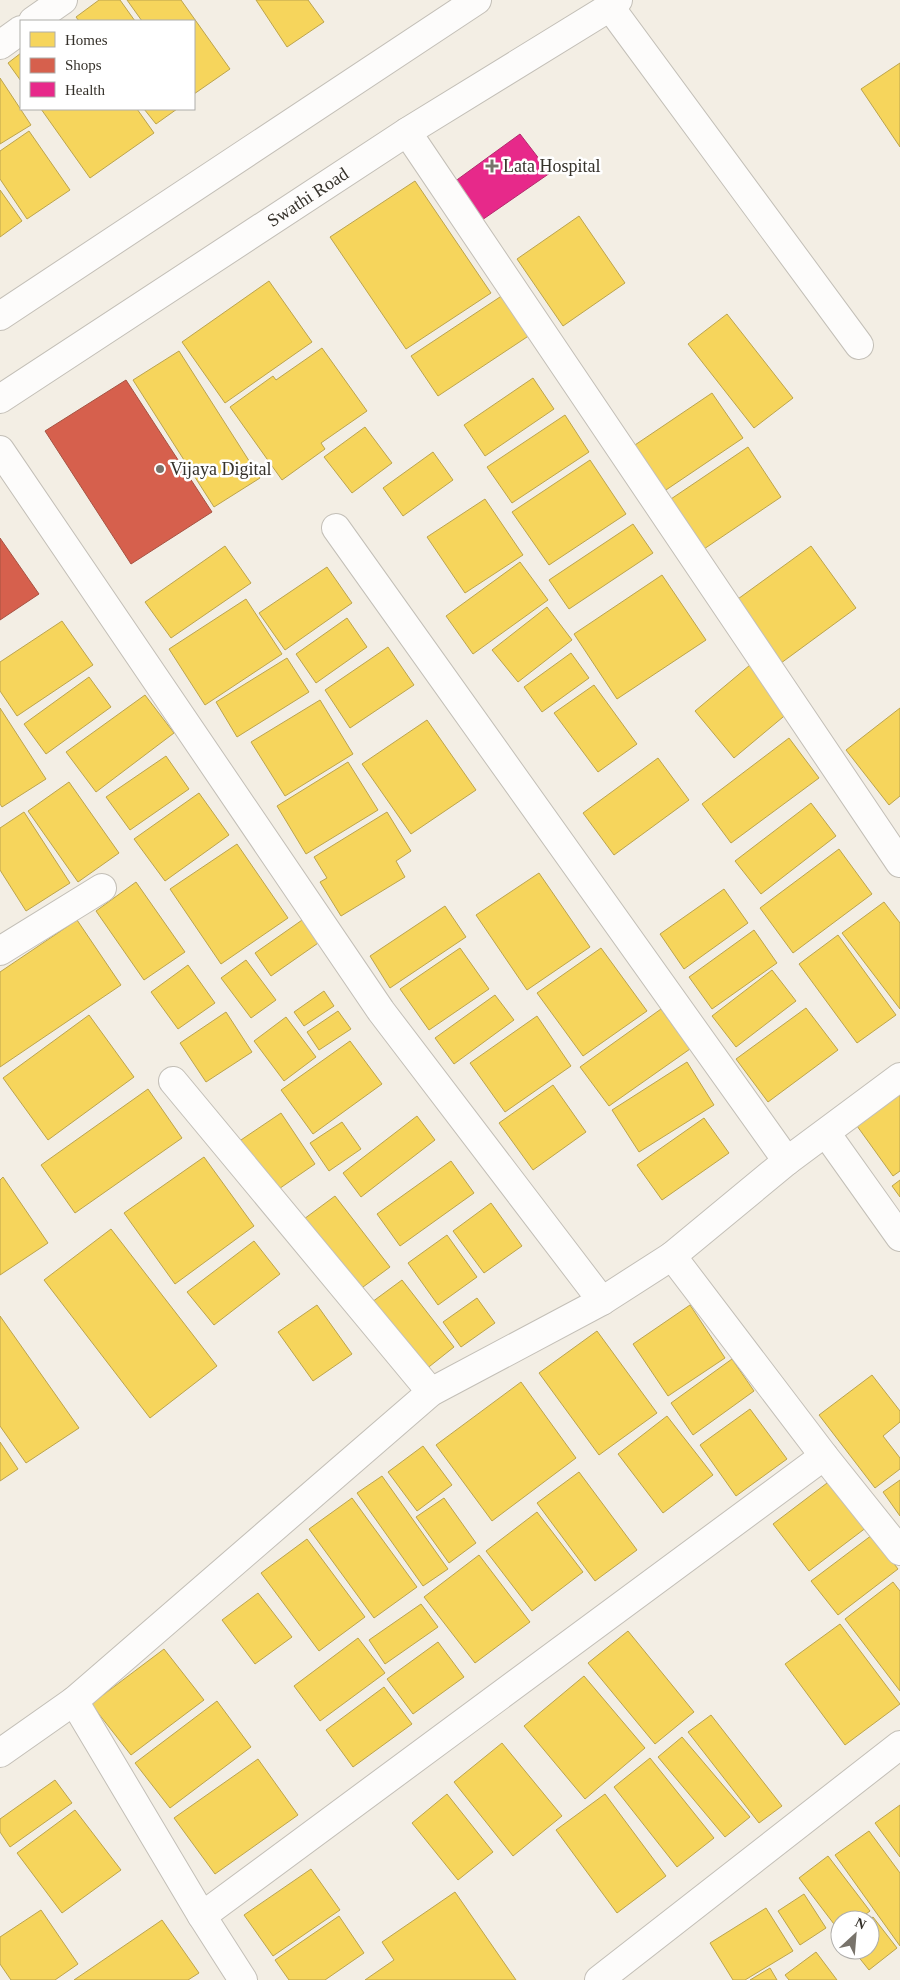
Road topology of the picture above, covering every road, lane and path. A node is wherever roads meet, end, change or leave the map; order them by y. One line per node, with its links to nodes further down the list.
1 (63, 0): 4 (street)
2 (478, 0): 8 (street)
3 (614, 3): 7 (street, Swathi Road); 9 (street)
4 (34, 20)
5 (20, 31): 6 (street)
6 (0, 45)
7 (407, 132): 10 (street, Swathi Road); 13 (street)
8 (0, 316)
9 (859, 345)
10 (0, 399)
11 (0, 450): 22 (street)
12 (336, 528): 19 (street)
13 (900, 862)
14 (102, 888): 15 (street)
15 (0, 951)
16 (900, 1077): 18 (street)
17 (173, 1082): 23 (street)
18 (826, 1133): 19 (street); 20 (street)
19 (787, 1161): 21 (street)
20 (900, 1238)
21 (672, 1256): 22 (street); 24 (street)
22 (602, 1301): 23 (street)
23 (431, 1392): 26 (street)
24 (824, 1456): 25 (street); 29 (street)
25 (900, 1551)
26 (74, 1702): 28 (street); 29 (street)
27 (900, 1745): 31 (street)
28 (0, 1752)
29 (202, 1916): 30 (street)
30 (242, 1980)
31 (599, 1980)

